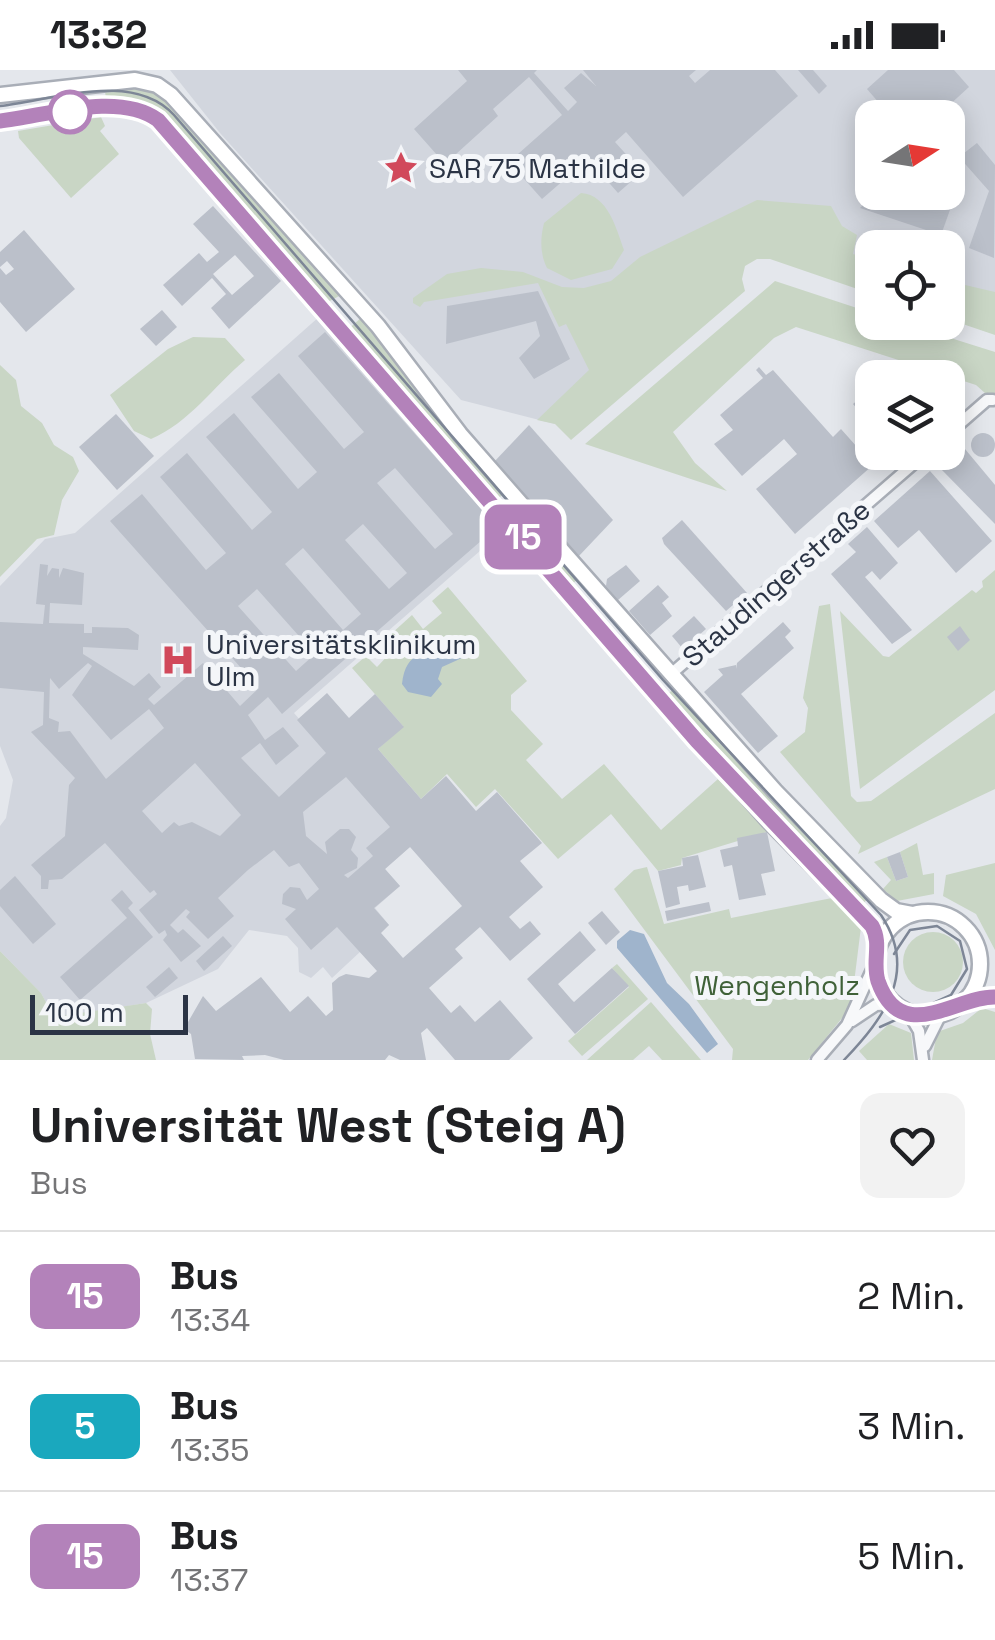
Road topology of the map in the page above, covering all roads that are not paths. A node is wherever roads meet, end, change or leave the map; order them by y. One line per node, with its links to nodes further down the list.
1 (0, 95): 6 (street)
2 (0, 121): 7 (street)
3 (993, 400): 4 (street)
4 (965, 419)
5 (906, 470): 6 (street, Staudingerstraße)
6 (671, 674): 7 (street); 8 (street)
7 (652, 690): 9 (street)
8 (912, 914): 9 (street); 10 (street)
9 (877, 954): 14 (street); 16 (street)
10 (980, 967): 11 (street); 13 (street)
11 (995, 987)
12 (995, 997): 13 (street)
13 (966, 1000): 15 (street)
14 (901, 1008): 15 (street); 16 (street); 17 (street)
15 (941, 1014): 17 (street)
16 (848, 1025): 18 (street)
17 (923, 1056)
18 (817, 1060)

